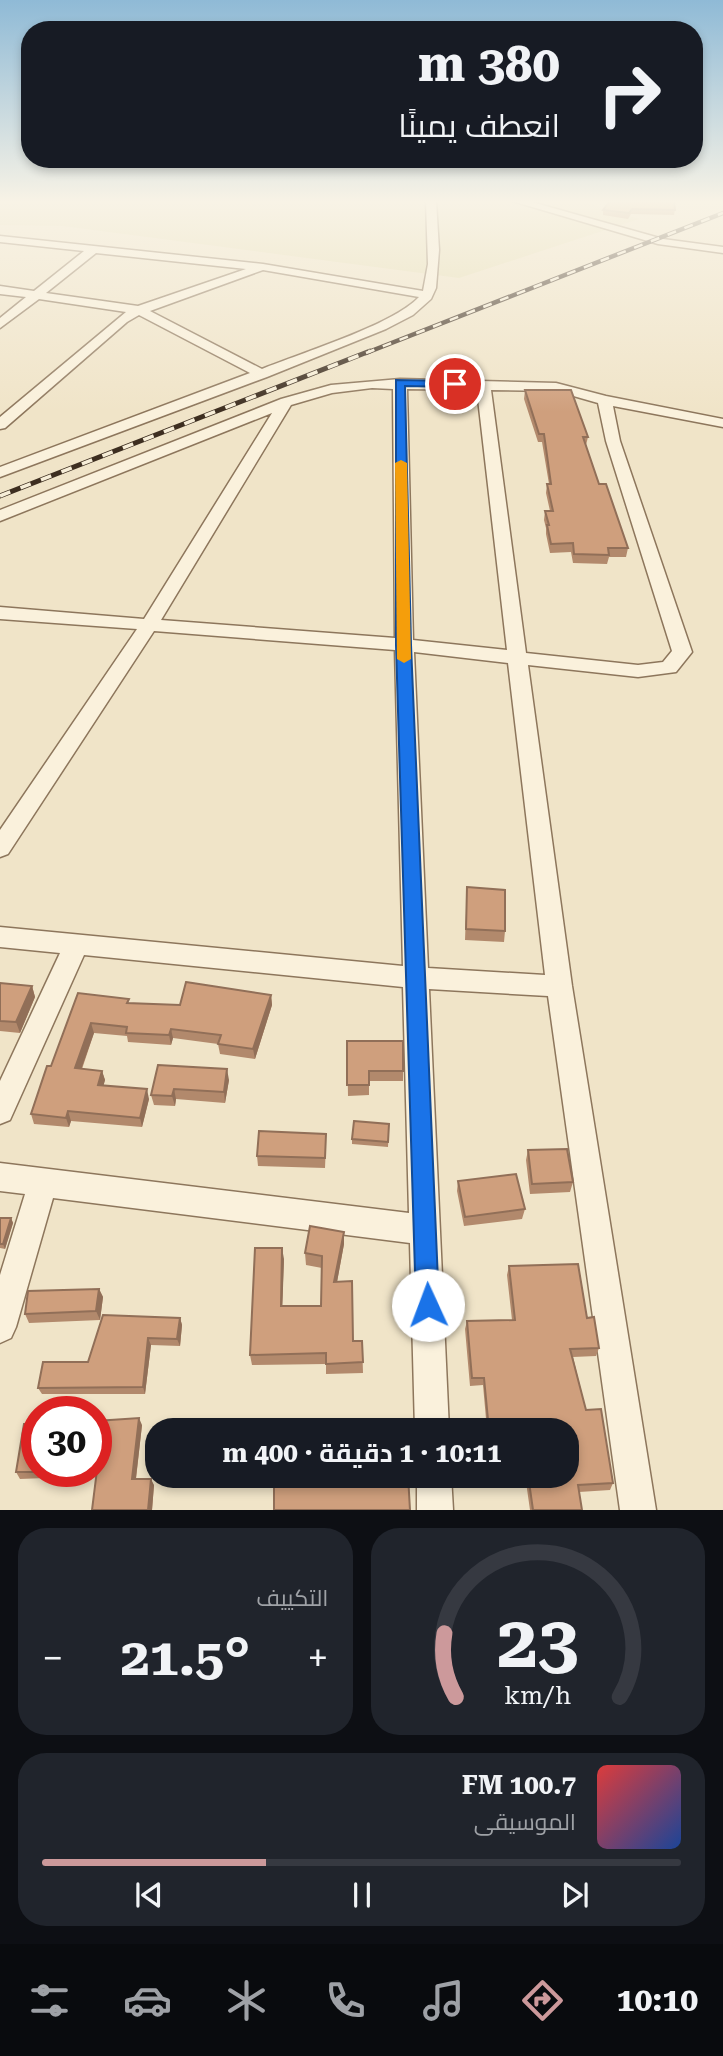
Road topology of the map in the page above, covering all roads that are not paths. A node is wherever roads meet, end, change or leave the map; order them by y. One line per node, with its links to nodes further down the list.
1 (65, 271): 6 (street)
2 (250, 271): 8 (street)
3 (289, 271): 7 (street)
4 (432, 271): 7 (street)
5 (0, 290): 6 (street)
6 (37, 294): 8 (street); 9 (street)
7 (427, 295): 10 (street)
8 (139, 310): 10 (street); 16 (street)
9 (0, 324)
10 (262, 374): 17 (street)
11 (400, 383): 12 (street); 14 (street); 21 (street)
12 (482, 385): 13 (street); 22 (street)
13 (605, 400): 15 (street); 22 (street)
14 (286, 402): 18 (street); 20 (street)
15 (723, 423)
16 (0, 425)
17 (0, 472)
18 (0, 516)
19 (0, 613): 20 (street)
20 (149, 625): 21 (street); 23 (street)
21 (404, 645): 22 (street); 26 (street)
22 (518, 660): 27 (street)
23 (0, 848)
24 (0, 937): 25 (street)
25 (76, 945): 26 (street); 28 (street)
26 (417, 978): 27 (street); 31 (street)
27 (559, 986): 36 (street)
28 (0, 1111)
29 (0, 1177): 30 (street)
30 (43, 1182): 31 (street); 32 (street)
31 (425, 1230): 33 (street)
32 (0, 1327)
33 (432, 1418)
34 (434, 1488): 35 (street)
35 (435, 1510)
36 (638, 1510)

